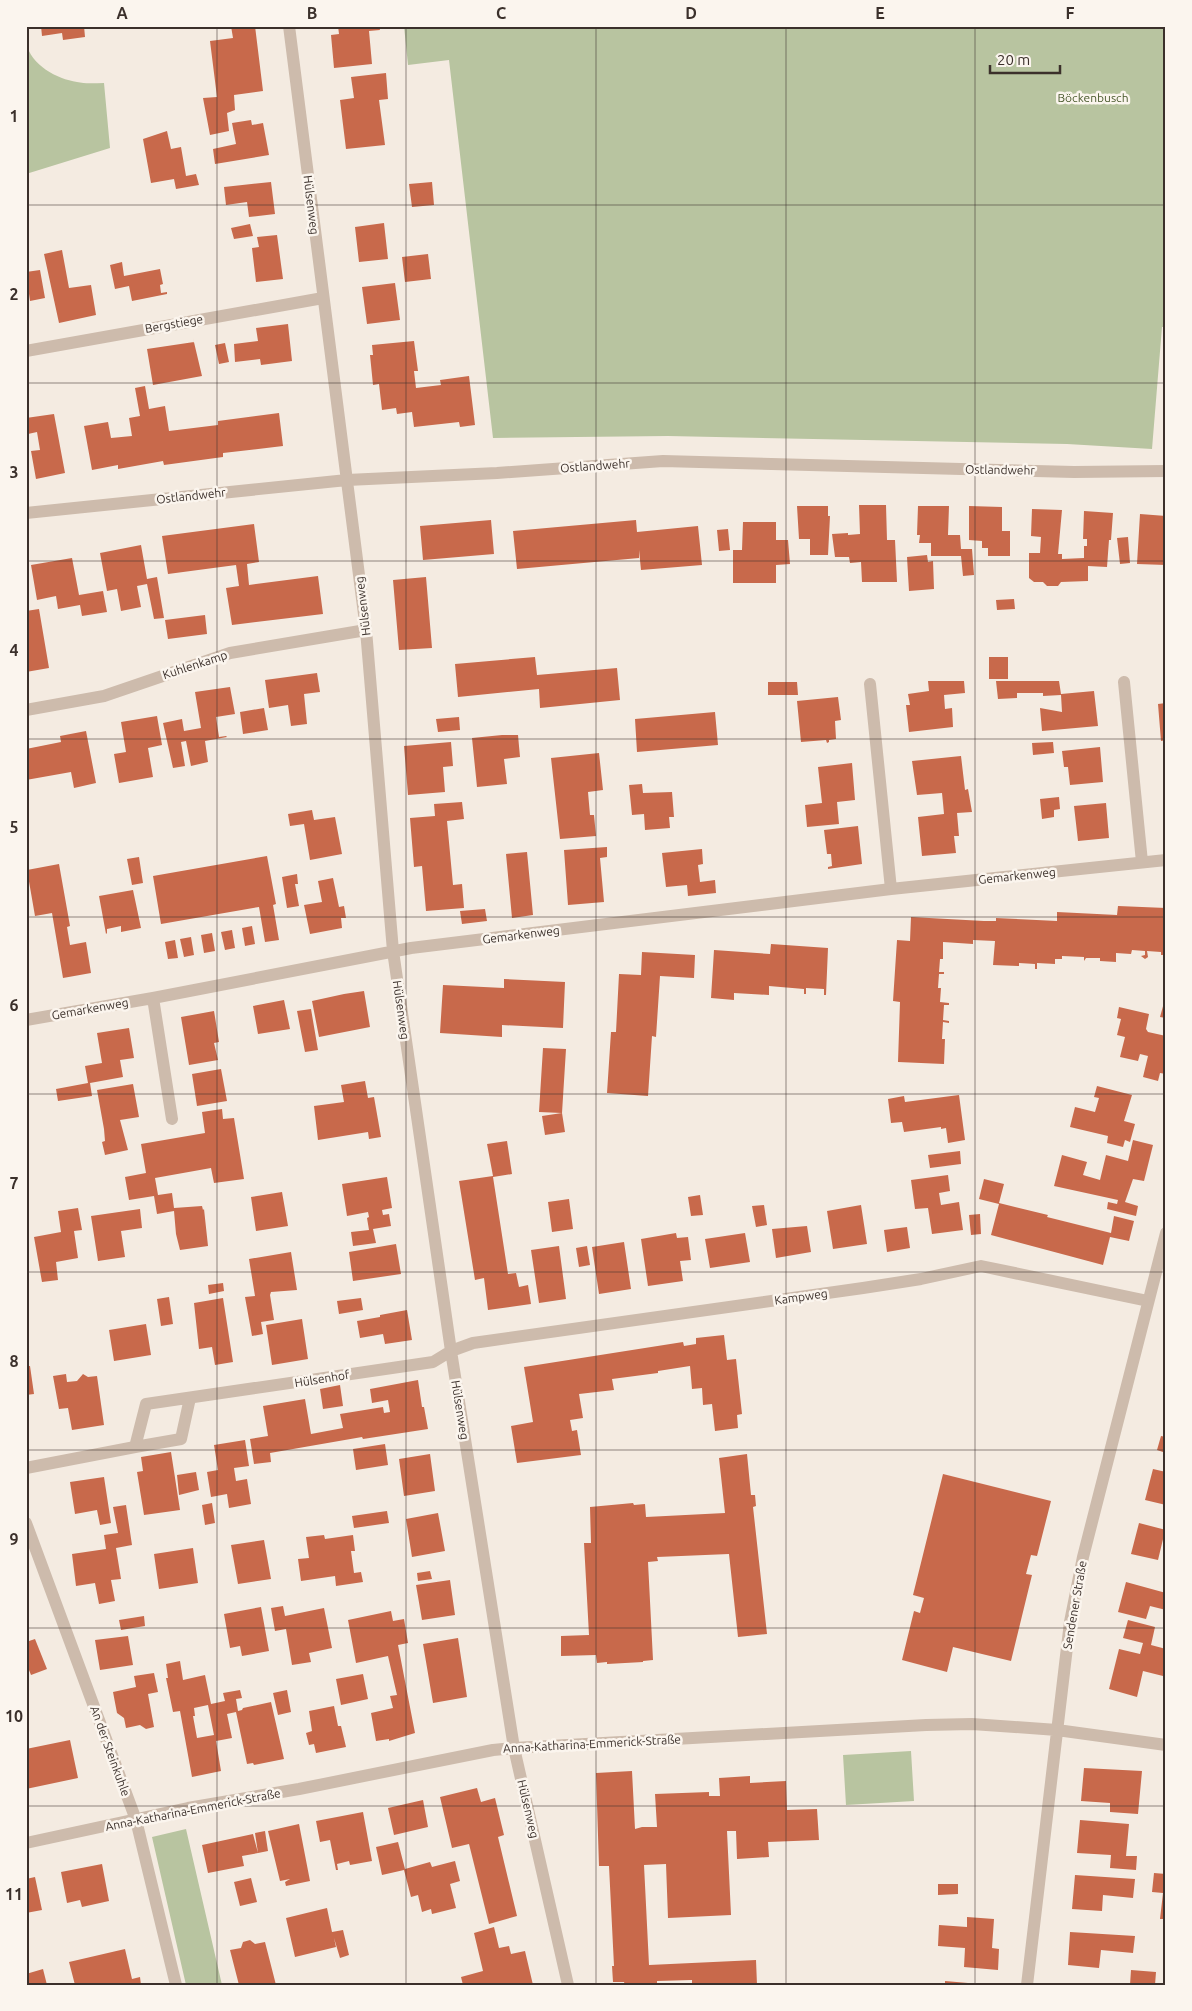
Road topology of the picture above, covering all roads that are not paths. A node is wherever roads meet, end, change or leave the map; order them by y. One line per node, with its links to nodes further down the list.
1 (289, 26): 2 (street, Hülsenweg)
2 (323, 298): 3 (street, Bergstiege); 5 (street, Hülsenweg)
3 (26, 351)
4 (1166, 471): 5 (street, Ostlandwehr)
5 (347, 480): 6 (street, Ostlandwehr); 7 (street, Hülsenweg)
6 (26, 512)
7 (366, 630): 10 (street, Kuhlenkamp); 14 (street, Hülsenweg)
8 (1124, 682): 12 (street)
9 (870, 684): 13 (street)
10 (26, 710)
11 (1166, 860): 12 (street, Gemarkenweg)
12 (1142, 862): 13 (street, Gemarkenweg)
13 (891, 889): 14 (street, Gemarkenweg)
14 (393, 951): 15 (street, Gemarkenweg); 20 (street, Hülsenweg)
15 (153, 998): 16 (street, Gemarkenweg); 17 (street)
16 (26, 1020)
17 (172, 1118)
18 (1166, 1233): 19 (street, Sendener Straße)
19 (1148, 1301): 20 (street, Kampweg); 25 (street, Sendener Straße)
20 (451, 1351): 21 (street, Hülsenhof); 27 (street, Hülsenweg)
21 (190, 1398): 22 (street, Hülsenhof); 22 (street)
22 (135, 1447): 23 (street)
23 (26, 1468)
24 (26, 1523): 28 (street, An der Steinkuhle)
25 (1057, 1730): 26 (street, Anna-Katharina-Emmerick-Straße); 27 (street, Anna-Katharina-Emmerick-Straße); 32 (street, Sendener Straße)
26 (1166, 1745)
27 (514, 1748): 28 (street, Anna-Katharina-Emmerick-Straße); 31 (street, Hülsenweg)
28 (136, 1820): 29 (street, Anna-Katharina-Emmerick-Straße); 30 (street, An der Steinkuhle)
29 (26, 1843)
30 (176, 1985)
31 (568, 1985)
32 (1027, 1985)

